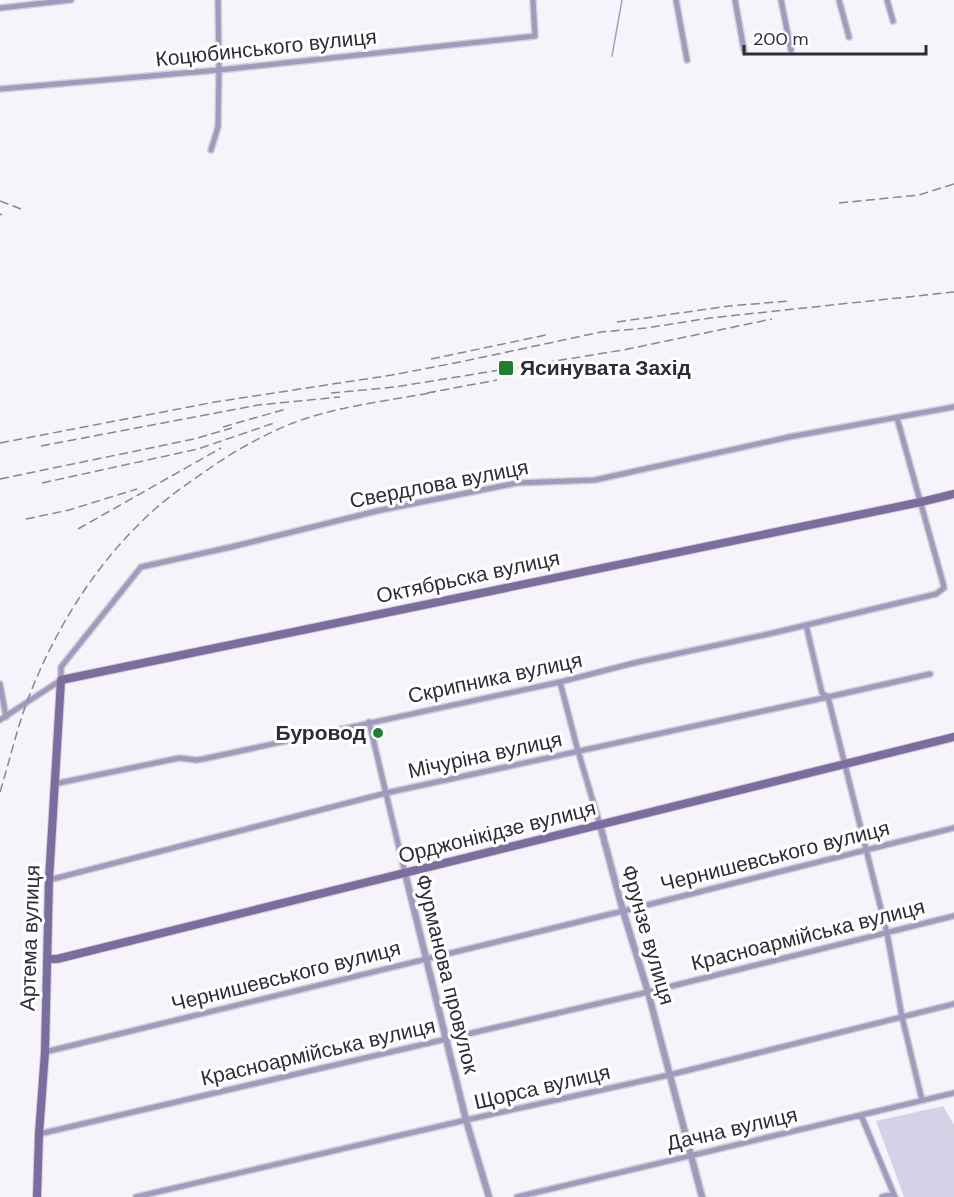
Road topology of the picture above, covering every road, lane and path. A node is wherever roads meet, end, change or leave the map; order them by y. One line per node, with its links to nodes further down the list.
1 (71, 0): 9 (street)
2 (218, 0): 15 (street)
3 (533, 0): 15 (street, Коцюбинського вулиця)
4 (676, 0): 14 (street)
5 (735, 0): 12 (street)
6 (780, 0): 13 (street)
7 (839, 0): 11 (street)
8 (887, 0): 10 (street)
9 (0, 8)
10 (893, 21)
11 (849, 37)
12 (744, 50)
13 (791, 50)
14 (687, 60)
15 (219, 70): 16 (street, Коцюбинського вулиця); 17 (street)
16 (0, 89)
17 (211, 150)
18 (954, 407): 19 (street, Свердлова вулиця)
19 (897, 418): 21 (street); 24 (street, Свердлова вулиця)
20 (954, 494): 21 (main road, Октябрьска вулиця)
21 (921, 502): 22 (street, Скрипника вулиця); 24 (main road, Октябрьска вулиця)
22 (806, 624): 25 (street, Скрипника вулиця); 27 (street)
23 (930, 674): 27 (street, Мічуріна вулиця)
24 (61, 680): 28 (street, Октябрьска вулиця); 33 (main road, Артема вулиця)
25 (560, 682): 29 (street, Скрипника вулиця); 31 (street, Фрунзе вулиця)
26 (0, 684): 28 (street)
27 (828, 697): 31 (street, Мічуріна вулиця); 32 (street)
28 (3, 719)
29 (369, 722): 33 (street, Скрипника вулиця); 34 (street, Фурманова провулок)
30 (954, 738): 32 (main road, Орджонікідзе вулиця)
31 (578, 751): 34 (street, Мічуріна вулиця); 35 (street, Фрунзе вулиця)
32 (845, 764): 35 (main road, Орджонікідзе вулиця); 37 (street)
33 (54, 784): 39 (main road, Артема вулиця)
34 (386, 793): 38 (street, Фурманова провулок); 39 (street, Мічуріна вулиця)
35 (600, 825): 38 (main road, Орджонікідзе вулиця); 40 (street, Фрунзе вулиця)
36 (954, 828): 37 (street, Чернишевського вулиця)
37 (867, 850): 40 (street, Чернишевського вулиця); 42 (street)
38 (405, 873): 43 (main road, Орджонікідзе вулиця); 44 (street, Фурманова провулок)
39 (49, 880): 43 (main road, Артема вулиця)
40 (623, 911): 44 (street, Чернишевського вулиця); 45 (street, Фрунзе вулиця)
41 (954, 916): 42 (street, Красноармійська вулиця)
42 (887, 933): 45 (street, Красноармійська вулиця); 47 (street)
43 (48, 958): 49 (main road, Артема вулиця)
44 (426, 959): 48 (street, Фурманова провулок); 49 (street, Чернишевського вулиця)
45 (648, 992): 48 (street, Красноармійська вулиця); 50 (street, Фрунзе вулиця)
46 (954, 1004): 47 (street, Щорса вулиця)
47 (902, 1017): 50 (street, Щорса вулиця); 52 (street)
48 (446, 1040): 54 (street, Фурманова провулок); 55 (street, Красноармійська вулиця)
49 (45, 1052): 55 (main road, Артема вулиця)
50 (669, 1075): 54 (street, Щорса вулиця); 56 (street, Фрунзе вулиця)
51 (954, 1093): 52 (street, Дачна вулиця)
52 (922, 1100): 53 (street, Дачна вулиця)
53 (861, 1115): 56 (street, Дачна вулиця); 57 (street)
54 (466, 1120): 59 (street, Щорса вулиця); 60 (street, Фурманова провулок)
55 (39, 1134): 58 (main road, Артема вулиця)
56 (690, 1156): 61 (street, Дачна вулиця); 62 (street, Фрунзе вулиця)
57 (894, 1196): 63 (street)
58 (37, 1197)
59 (136, 1197)
60 (489, 1197)
61 (517, 1197)
62 (702, 1197)
63 (882, 1197)

